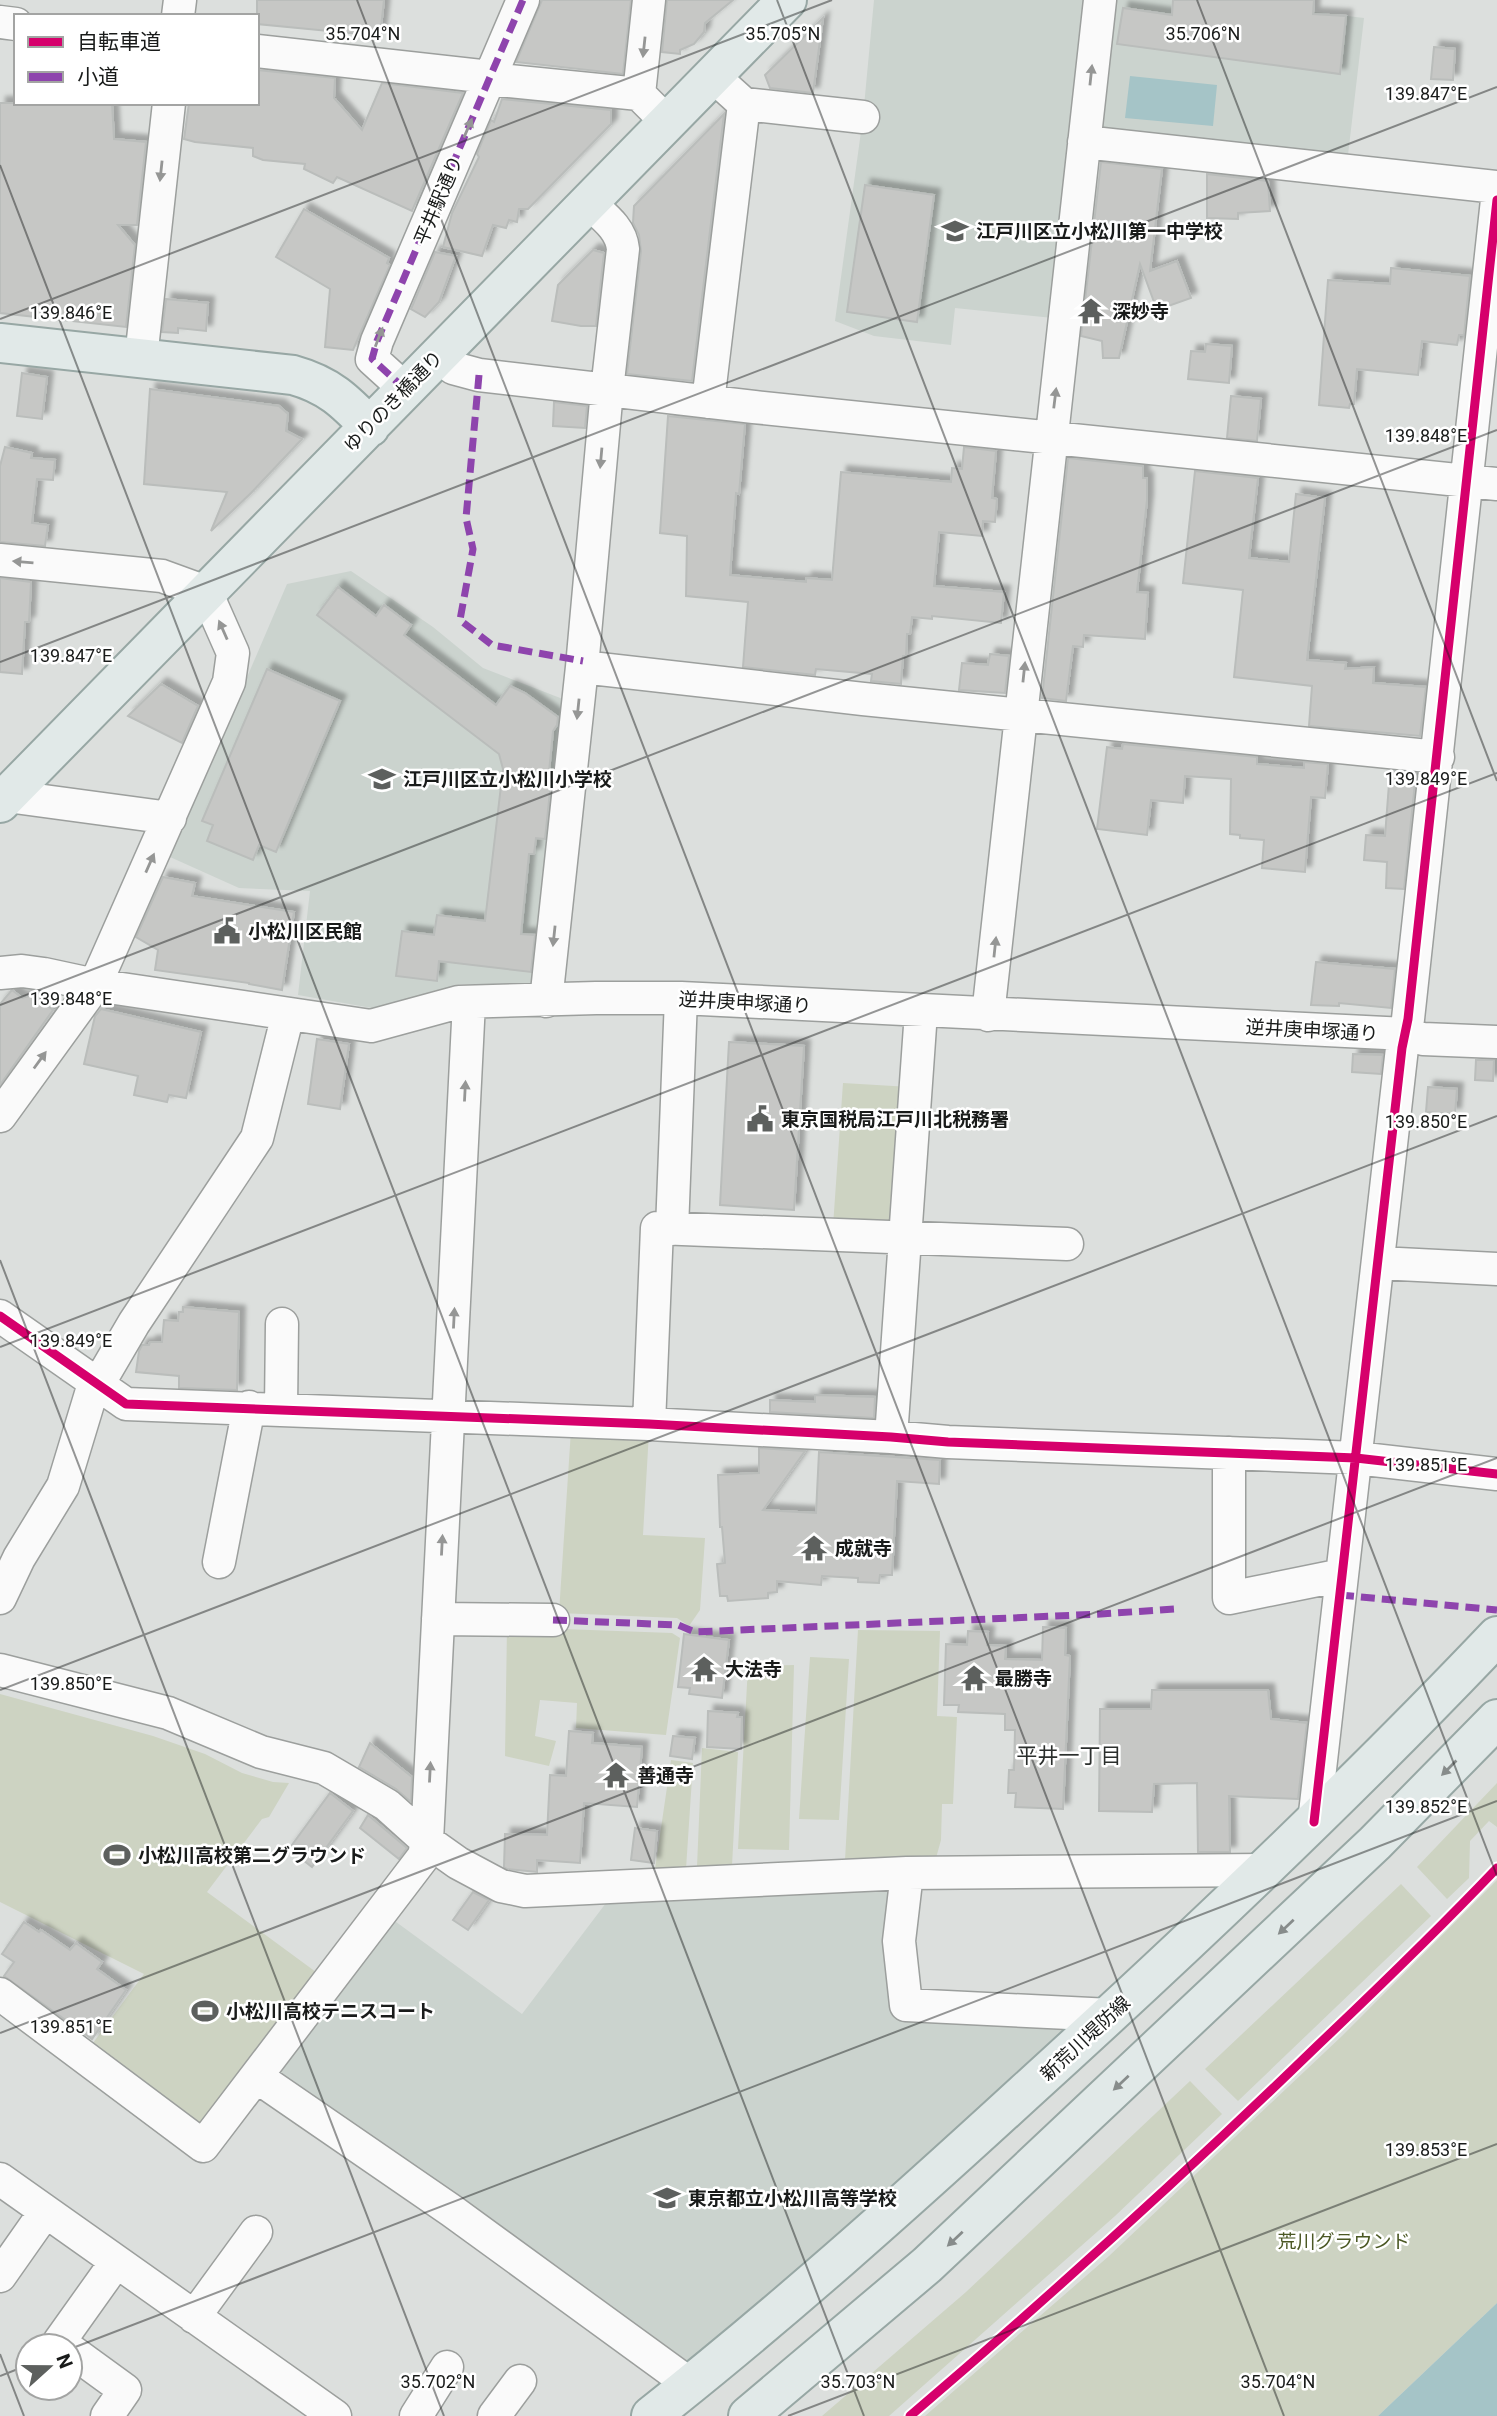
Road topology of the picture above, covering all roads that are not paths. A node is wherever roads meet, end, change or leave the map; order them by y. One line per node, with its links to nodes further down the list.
1 (523, 0): 7 (street, 平井駅通り)
2 (649, 0): 8 (street, one-way to 8)
3 (787, 0): 6 (main road, ゆりのき橋通り)
4 (1100, 0): 13 (street, one-way to 4)
5 (259, 51): 7 (street)
6 (713, 76): 9 (street); 12 (main road, ゆりのき橋通り)
7 (490, 78): 8 (street); 20 (street, 平井駅通り, one-way to 7)
8 (639, 94): 12 (street)
9 (744, 104): 11 (street); 22 (street)
10 (169, 105): 19 (street, one-way to 19)
11 (863, 117)
12 (667, 122): 16 (main road, ゆりのき橋通り)
13 (1084, 142): 14 (street); 24 (street, one-way to 13)
14 (1497, 187)
15 (1497, 200): 25 (street)
16 (588, 202): 18 (main road, ゆりのき橋通り); 21 (street)
17 (0, 343): 19 (main road)
18 (438, 354): 20 (main road, ゆりのき橋通り); 21 (street)
19 (141, 358): 23 (main road)
20 (405, 389): 23 (main road, ゆりのき橋通り)
21 (607, 390): 22 (street); 28 (street, one-way to 28)
22 (708, 402): 24 (street)
23 (370, 427): 27 (main road, ゆりのき橋通り)
24 (1050, 439): 25 (street); 29 (street, one-way to 24)
25 (1482, 482): 30 (street)
26 (0, 560): 27 (street, one-way to 26)
27 (206, 592): 31 (main road, ゆりのき橋通り); 32 (street, one-way to 27)
28 (582, 667): 29 (street); 36 (street, one-way to 36)
29 (1020, 714): 30 (street); 40 (street, one-way to 29)
30 (1438, 757): 41 (street)
31 (3, 799): 32 (street)
32 (170, 818): 34 (street, one-way to 32)
33 (0, 974): 34 (street, 逆井庚申塚通り)
34 (95, 985): 39 (street, 逆井庚申塚通り); 43 (street, one-way to 34)
35 (681, 998): 36 (street, 逆井庚申塚通り); 38 (street, 逆井庚申塚通り); 44 (street)
36 (547, 1001): 37 (street, 逆井庚申塚通り)
37 (469, 1002): 39 (street, 逆井庚申塚通り); 54 (street, one-way to 37)
38 (921, 1012): 40 (street, 逆井庚申塚通り); 45 (street)
39 (288, 1014): 51 (street)
40 (988, 1015): 41 (street, 逆井庚申塚通り)
41 (1406, 1034): 42 (street, 逆井庚申塚通り); 47 (street)
42 (1497, 1042)
43 (0, 1116)
44 (672, 1229): 45 (street); 55 (street)
45 (907, 1237): 46 (street); 56 (street)
46 (1067, 1244)
47 (1378, 1263): 48 (street); 58 (street)
48 (1497, 1269)
49 (0, 1316): 51 (street)
50 (282, 1324): 53 (street)
51 (97, 1382): 52 (street); 62 (street)
52 (250, 1407): 53 (street); 60 (street)
53 (281, 1409): 54 (street)
54 (449, 1416): 55 (street); 63 (street, one-way to 54)
55 (649, 1424): 56 (street)
56 (891, 1437): 57 (street)
57 (1229, 1453): 58 (street); 61 (street)
58 (1356, 1458): 59 (street); 61 (street)
59 (1497, 1474)
60 (219, 1562)
61 (1342, 1575): 68 (street)
62 (0, 1598)
63 (438, 1619): 64 (street); 69 (street, one-way to 63)
64 (553, 1620)
65 (1497, 1636): 68 (main road, 新荒川堤防線)
66 (0, 1670): 69 (street)
67 (1497, 1719): 91 (main road, one-way to 91)
68 (1314, 1822): 70 (main road, 新荒川堤防線)
69 (427, 1840): 71 (street); 74 (street)
70 (1265, 1870): 71 (street); 73 (main road, 新荒川堤防線)
71 (907, 1872): 73 (street)
72 (5, 2007): 74 (street)
73 (1111, 2015): 85 (main road, 新荒川堤防線)
74 (257, 2077): 85 (street)
75 (0, 2179): 76 (street)
76 (45, 2212): 78 (street); 79 (street)
77 (256, 2232): 80 (street)
78 (116, 2262): 80 (street); 81 (street)
79 (5, 2284)
80 (194, 2317): 86 (street)
81 (66, 2332)
82 (84, 2360): 87 (street)
83 (447, 2367): 88 (street)
84 (520, 2381): 89 (street)
85 (691, 2385): 90 (main road, 新荒川堤防線)
86 (325, 2413)
87 (107, 2416)
88 (415, 2416)
89 (494, 2416)
90 (651, 2416)
91 (748, 2416)

